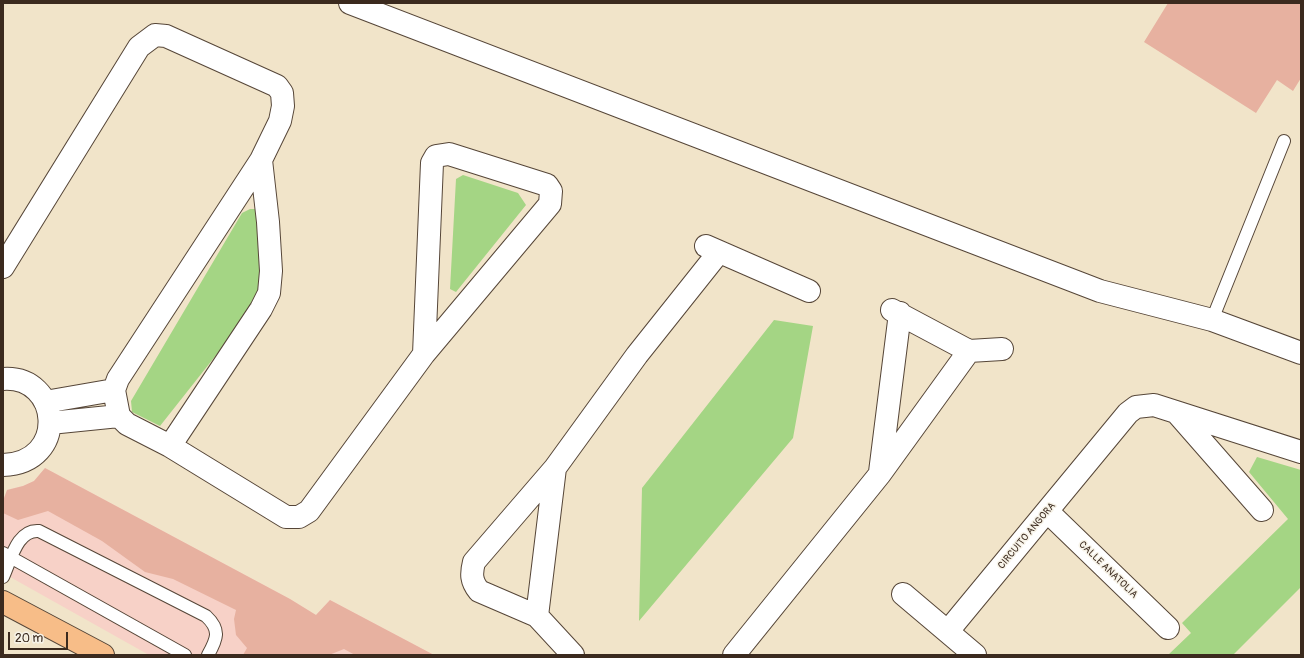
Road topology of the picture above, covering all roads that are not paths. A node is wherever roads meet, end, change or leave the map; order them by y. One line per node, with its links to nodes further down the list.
1 (350, 3): 6 (street)
2 (1284, 141): 6 (lane)
3 (261, 160): 4 (street); 12 (street); 17 (street)
4 (3, 267)
5 (809, 291): 20 (street)
6 (1212, 320): 9 (street)
7 (1002, 349): 8 (street)
8 (969, 351): 21 (street); 21 (street)
9 (1301, 353)
10 (424, 354): 10 (street); 17 (street)
11 (3, 380): 13 (street)
12 (114, 390): 13 (street); 15 (street)
13 (45, 402): 16 (street)
14 (1177, 413): 18 (street); 22 (street); 23 (street, CIRCUITO ANGORA)
15 (119, 416): 16 (street); 17 (street)
16 (50, 423): 19 (street)
17 (170, 446)
18 (1301, 452)
19 (3, 465)
20 (556, 468): 28 (street); 28 (street)
21 (880, 474): 35 (street)
22 (1262, 510)
23 (1048, 512): 29 (street, CALLE ANATOLIA); 30 (street, CIRCUITO ANGORA)
24 (7, 556): 25 (lane); 32 (lane); 33 (lane)
25 (3, 577)
26 (904, 594): 30 (street)
27 (3, 602): 31 (main road)
28 (537, 616): 34 (street)
29 (1168, 628)
30 (948, 630): 36 (street)
31 (103, 655)
32 (185, 655)
33 (208, 655)
34 (573, 655)
35 (734, 655)
36 (975, 655)

